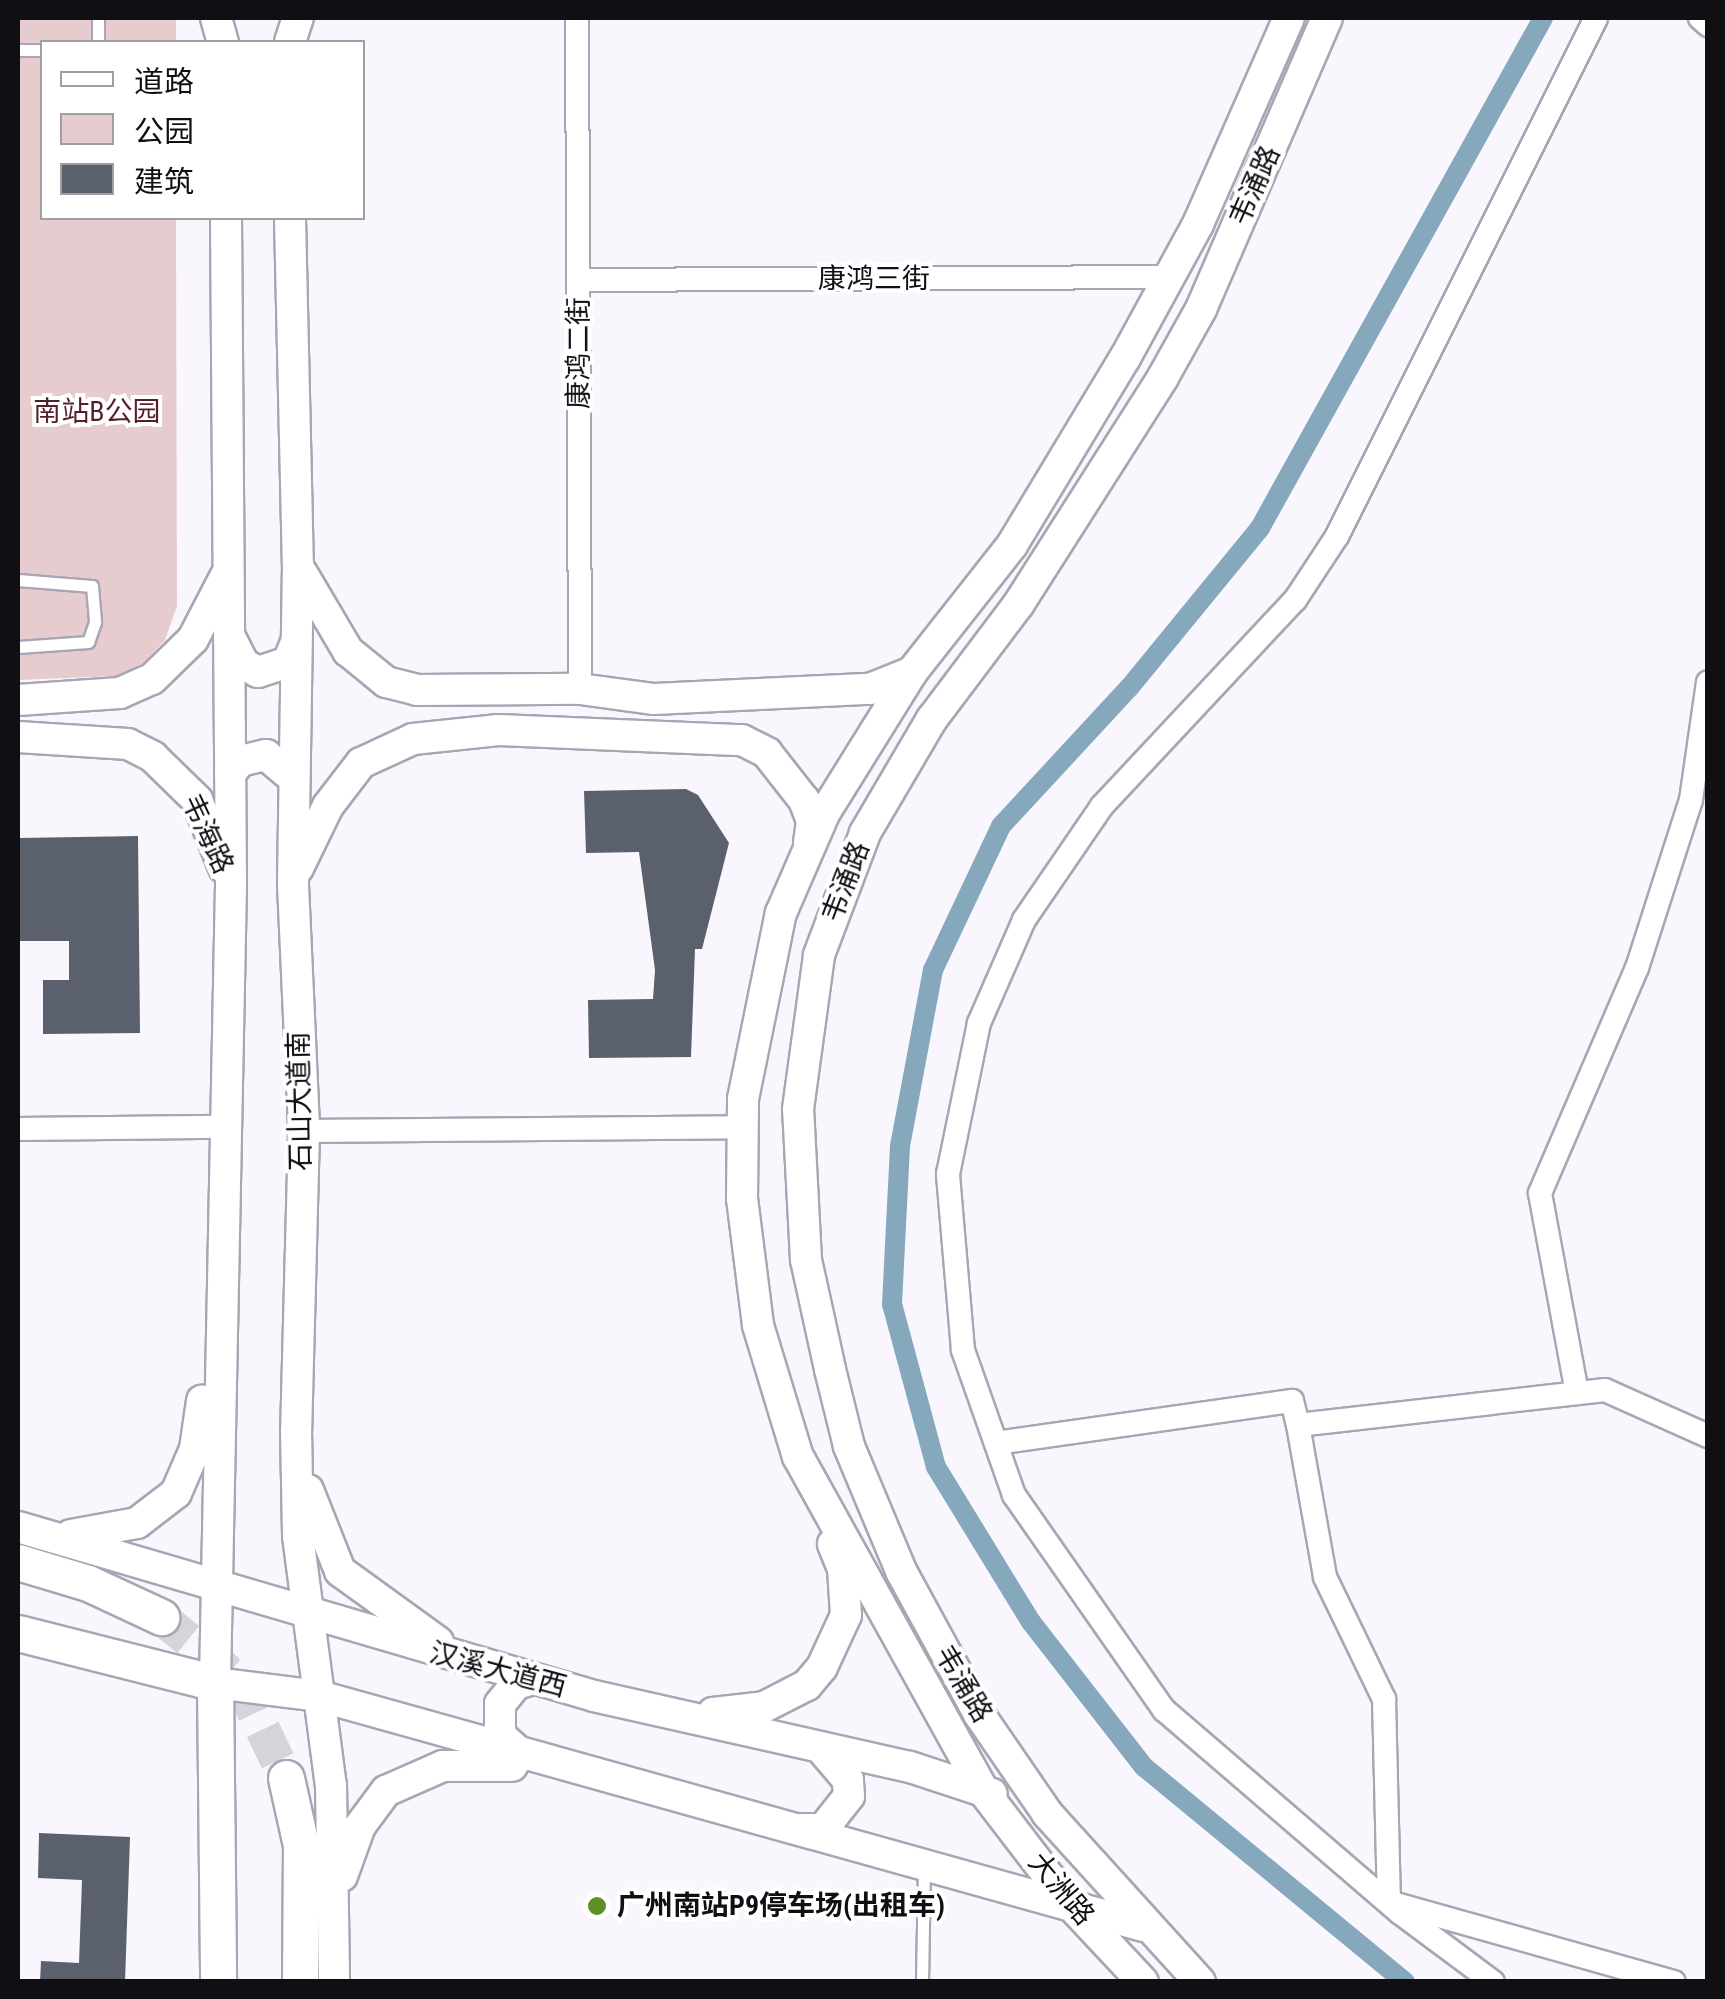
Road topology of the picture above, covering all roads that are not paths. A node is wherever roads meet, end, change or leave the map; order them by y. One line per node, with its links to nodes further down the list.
1 (577, 18): 11 (street, 康鸿二街)
2 (1328, 18): 7 (main road, 韦涌路)
3 (1596, 18): 41 (street)
4 (1700, 18): 6 (street)
5 (1284, 25): 7 (main road); 10 (main road, 韦涌路)
6 (1708, 25)
7 (1312, 53): 46 (main road, 韦涌路)
8 (226, 220): 13 (main road)
9 (290, 220): 12 (main road, 石山大道南)
10 (1169, 277): 11 (street, 康鸿三街); 18 (main road, 韦涌路)
11 (578, 280): 20 (street, 康鸿二街)
12 (298, 564): 16 (main road, 石山大道南); 21 (main road)
13 (228, 570): 15 (main road); 22 (main road)
14 (18, 580): 17 (lane)
15 (231, 639): 16 (main road); 27 (main road)
16 (296, 642): 28 (main road, 石山大道南)
17 (18, 647)
18 (912, 672): 23 (main road); 29 (main road, 韦涌路)
19 (1708, 682): 37 (street)
20 (580, 690): 21 (main road); 23 (main road)
21 (525, 694): 24 (main road)
22 (27, 699): 26 (main road)
23 (654, 699): 25 (main road)
24 (499, 730): 25 (main road); 31 (main road)
25 (609, 730): 29 (main road)
26 (19, 737): 30 (main road, 韦海路)
27 (230, 774): 28 (main road); 30 (main road)
28 (294, 778): 31 (main road, 石山大道南)
29 (809, 845): 33 (main road, 韦涌路)
30 (231, 885): 32 (main road)
31 (293, 885): 35 (main road, 石山大道南)
32 (223, 1127): 34 (street); 36 (main road)
33 (741, 1128): 35 (street); 42 (main road, 韦涌路)
34 (18, 1129)
35 (304, 1131): 39 (main road, 石山大道南)
36 (219, 1274): 44 (main road); 47 (main road)
37 (1577, 1393): 38 (street); 40 (street)
38 (1298, 1425): 41 (street); 65 (street)
39 (296, 1430): 49 (main road, 石山大道南); 52 (main road)
40 (1708, 1436)
41 (996, 1443): 65 (street)
42 (798, 1457): 48 (main road, 韦涌路); 56 (main road)
43 (18, 1527): 44 (main road, 汉溪大道西)
44 (51, 1535): 47 (main road, 汉溪大道西)
45 (18, 1562): 50 (main road)
46 (902, 1573): 48 (main road); 62 (main road, 韦涌路)
47 (217, 1586): 49 (main road, 汉溪大道西); 54 (main road)
48 (870, 1586): 61 (main road, 韦涌路)
49 (308, 1615): 52 (main road, 汉溪大道西); 55 (main road, 石山大道南)
50 (160, 1616)
51 (18, 1633): 54 (main road)
52 (499, 1670): 53 (main road, 汉溪大道西)
53 (533, 1679): 56 (main road, 汉溪大道西); 58 (main road)
54 (215, 1683): 55 (main road); 69 (main road)
55 (320, 1696): 58 (main road); 68 (main road, 石山大道南)
56 (594, 1696): 57 (main road, 汉溪大道西)
57 (820, 1746): 61 (main road, 汉溪大道西); 63 (main road)
58 (527, 1759): 59 (main road)
59 (561, 1766): 63 (main road); 68 (main road)
60 (286, 1778): 70 (main road)
61 (984, 1792): 62 (main road, 汉溪大道西); 66 (main road, 大洲路)
62 (1047, 1812): 67 (main road, 大洲路)
63 (800, 1830): 64 (main road)
64 (924, 1863): 66 (main road); 72 (lane)
65 (1389, 1902): 75 (street); 76 (street)
66 (1068, 1903): 67 (main road); 73 (main road, 大洲路)
67 (1143, 1926): 74 (main road, 大洲路)
68 (334, 1933): 71 (main road, 石山大道南)
69 (218, 1982)
70 (300, 1982)
71 (334, 1982)
72 (922, 1982)
73 (1143, 1982)
74 (1200, 1982)
75 (1492, 1982)
76 (1674, 1982)

